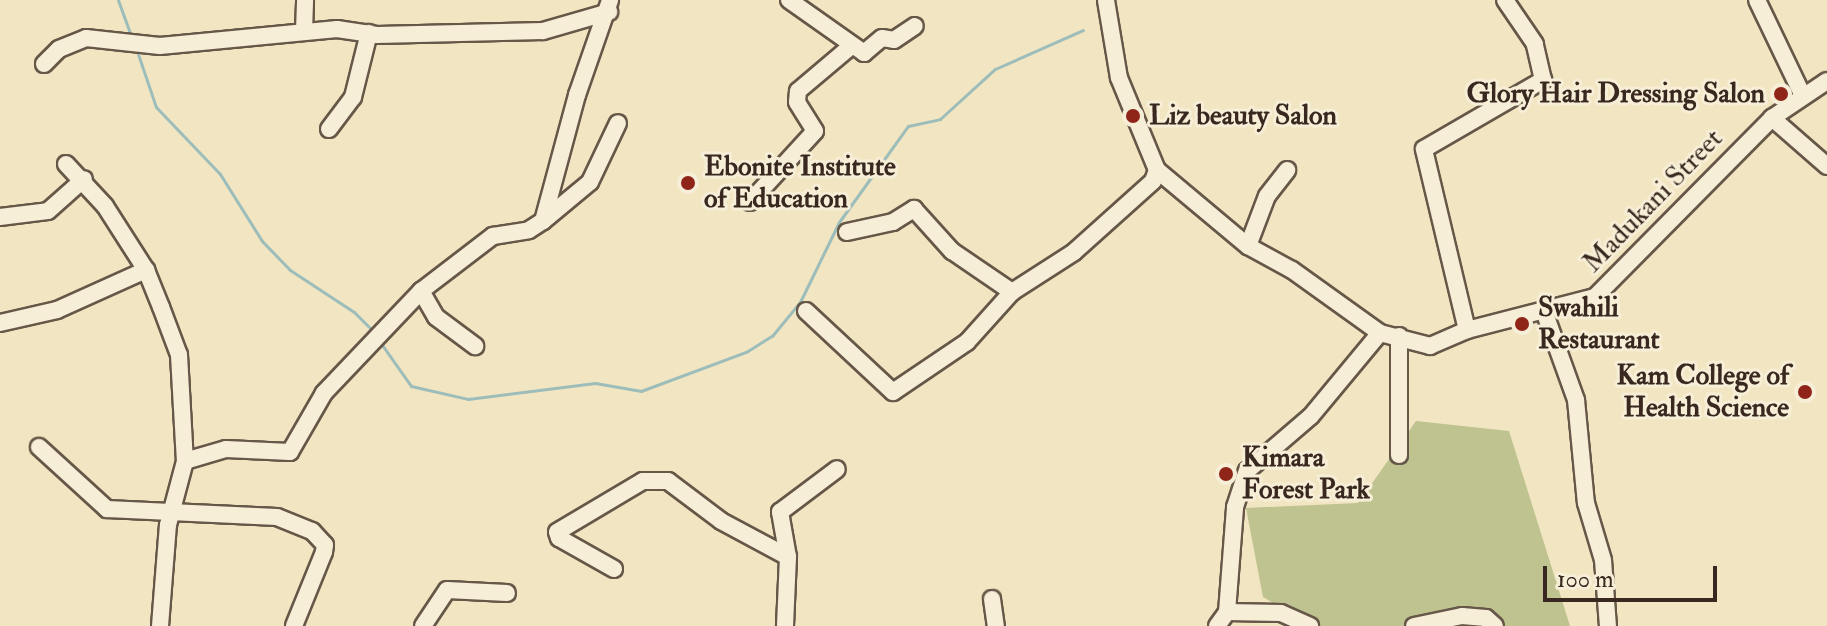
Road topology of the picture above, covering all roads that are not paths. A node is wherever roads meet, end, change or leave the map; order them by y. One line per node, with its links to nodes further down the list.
1 (305, 0): 8 (street)
2 (789, 0): 10 (street)
3 (1106, 0): 19 (street)
4 (1505, 0): 33 (street)
5 (1757, 0): 13 (street)
6 (610, 6): 9 (street); 24 (street)
7 (915, 26): 10 (street)
8 (304, 31): 9 (street); 11 (street)
9 (369, 33): 16 (street)
10 (850, 47): 22 (street)
11 (44, 64)
12 (1826, 84): 13 (street, Madukani Street)
13 (1803, 96): 14 (street, Madukani Street)
14 (1772, 118): 18 (street); 31 (street, Madukani Street)
15 (618, 123): 24 (street)
16 (329, 129)
17 (66, 164): 21 (street)
18 (1827, 166)
19 (1157, 170): 26 (street); 29 (street)
20 (1287, 170): 26 (street)
21 (84, 179): 23 (street); 27 (street)
22 (750, 202)
23 (0, 217)
24 (543, 221): 28 (street)
25 (847, 232): 29 (street)
26 (1248, 246): 34 (street)
27 (146, 270): 32 (street); 39 (street)
28 (421, 291): 36 (street); 39 (street)
29 (1012, 292): 30 (street)
30 (806, 311)
31 (1544, 311): 33 (street, Madukani Street); 55 (street)
32 (0, 323)
33 (1467, 330): 35 (street, Madukani Street)
34 (1380, 333): 35 (street, Madukani Street); 46 (street)
35 (1399, 336): 38 (street)
36 (475, 346)
37 (39, 447): 41 (street)
38 (1399, 455)
39 (185, 461): 41 (street)
40 (837, 469): 42 (street)
41 (174, 509): 47 (street); 48 (street)
42 (788, 557): 43 (street); 50 (street)
43 (614, 569)
44 (507, 593): 49 (street)
45 (992, 599): 51 (street)
46 (1222, 619): 52 (street)
47 (160, 626)
48 (294, 626)
49 (423, 626)
50 (785, 626)
51 (996, 626)
52 (1310, 626)
53 (1414, 626): 54 (street)
54 (1495, 626)
55 (1608, 626)

